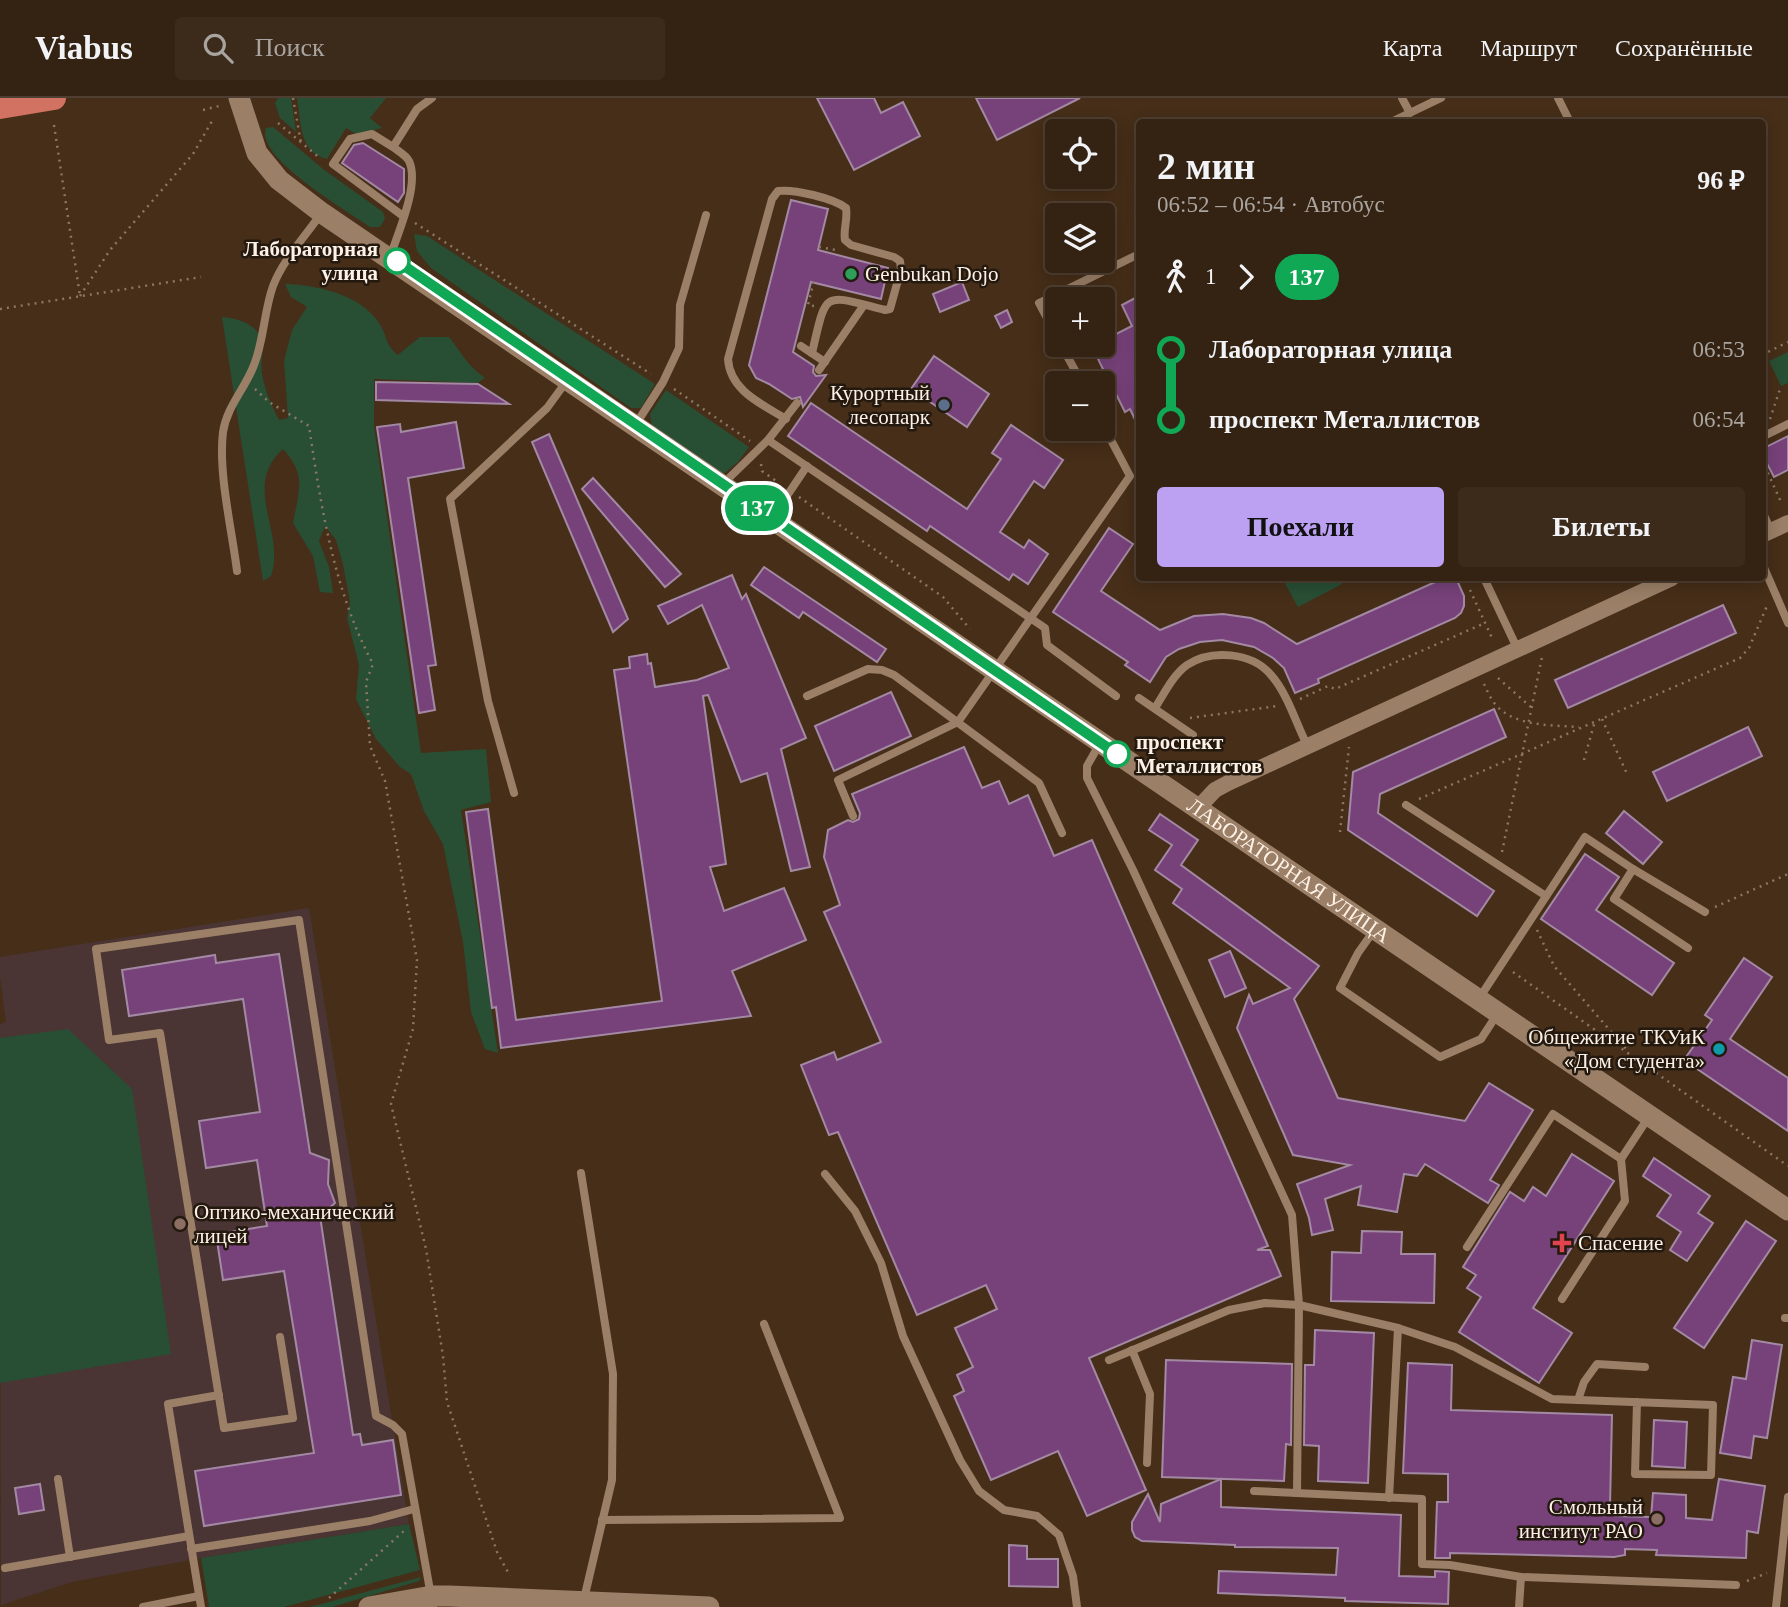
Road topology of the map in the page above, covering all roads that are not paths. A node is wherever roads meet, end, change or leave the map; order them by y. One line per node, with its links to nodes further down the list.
1 (54, 98): 8 (main road)
2 (418, 98): 9 (lane)
3 (432, 98): 9 (lane)
4 (1402, 98): 10 (lane)
5 (1441, 98): 10 (lane)
6 (1558, 98): 12 (lane)
7 (231, 102): 14 (street, ЛАБОРАТОРНАЯ УЛИЦА)
8 (0, 107)
9 (418, 109): 13 (lane)
10 (1410, 113): 11 (lane)
11 (1397, 119)
12 (1568, 119)
13 (393, 147): 16 (lane); 16 (lane)
14 (322, 213): 18 (street, ЛАБОРАТОРНАЯ УЛИЦА); 42 (lane)
15 (706, 215): 31 (lane)
16 (404, 216): 18 (lane)
17 (1136, 255): 19 (lane)
18 (390, 257): 27 (street, ЛАБОРАТОРНАЯ УЛИЦА)
19 (1072, 287)
20 (1045, 300): 22 (lane)
21 (864, 305): 24 (lane); 25 (lane); 29 (lane)
22 (1045, 314)
23 (801, 346): 24 (lane)
24 (811, 353): 25 (lane)
25 (825, 362): 26 (lane)
26 (819, 370)
27 (568, 379): 31 (street, ЛАБОРАТОРНАЯ УЛИЦА); 58 (lane)
28 (797, 403): 29 (lane)
29 (786, 419): 33 (lane)
30 (1788, 424): 32 (lane)
31 (636, 425): 38 (street, ЛАБОРАТОРНАЯ УЛИЦА)
32 (1766, 435)
33 (768, 440): 35 (lane); 38 (lane)
34 (1112, 441): 37 (lane)
35 (807, 466): 39 (lane); 46 (lane)
36 (1136, 473): 37 (lane)
37 (1130, 476): 46 (lane)
38 (725, 486): 39 (street, ЛАБОРАТОРНАЯ УЛИЦА)
39 (772, 518): 49 (street, ЛАБОРАТОРНАЯ УЛИЦА)
40 (1788, 523): 41 (street)
41 (1767, 533)
42 (237, 571)
43 (1766, 572): 47 (lane)
44 (1485, 581): 48 (lane)
45 (1666, 581): 48 (street)
46 (1029, 618): 49 (lane); 51 (lane)
47 (1788, 623)
48 (1518, 650): 57 (street)
49 (994, 669): 54 (lane); 56 (street, ЛАБОРАТОРНАЯ УЛИЦА)
50 (807, 696): 54 (lane)
51 (1116, 696)
52 (1139, 698): 53 (lane)
53 (1154, 708): 55 (lane); 57 (lane)
54 (958, 722): 61 (lane); 62 (lane)
55 (1193, 735)
56 (1101, 742): 60 (street, ЛАБОРАТОРНАЯ УЛИЦА); 77 (lane)
57 (1308, 747): 60 (street)
58 (514, 793)
59 (1406, 805): 64 (lane)
60 (1198, 808): 66 (street, ЛАБОРАТОРНАЯ УЛИЦА)
61 (853, 816)
62 (1062, 833)
63 (1633, 869): 64 (lane); 65 (lane); 67 (lane)
64 (1546, 896): 68 (lane)
65 (1704, 912)
66 (1375, 929): 68 (street, ЛАБОРАТОРНАЯ УЛИЦА); 69 (lane)
67 (1688, 948)
68 (1478, 1000): 69 (street, ЛАБОРАТОРНАЯ УЛИЦА)
69 (1498, 1013): 70 (street, ЛАБОРАТОРНАЯ УЛИЦА)
70 (1650, 1116): 71 (lane); 74 (street, ЛАБОРАТОРНАЯ УЛИЦА)
71 (1621, 1159): 75 (lane); 76 (lane)
72 (581, 1173): 94 (lane)
73 (825, 1174): 108 (lane)
74 (1788, 1210)
75 (1467, 1247)
76 (1562, 1299)
77 (1299, 1305): 79 (lane); 81 (lane); 90 (lane)
78 (764, 1324): 94 (lane)
79 (1398, 1328): 85 (lane); 92 (lane)
80 (280, 1337): 84 (lane)
81 (1132, 1350): 82 (lane); 87 (lane)
82 (1108, 1360)
83 (1645, 1367): 85 (lane)
84 (219, 1395): 93 (lane); 95 (lane)
85 (1578, 1400): 86 (lane)
86 (1637, 1402): 86 (lane)
87 (1147, 1463)
88 (58, 1479): 97 (lane)
89 (1254, 1491): 90 (lane)
90 (1297, 1493): 92 (lane)
91 (1788, 1497): 110 (lane)
92 (1389, 1498): 99 (lane)
93 (414, 1509): 96 (lane); 103 (lane)
94 (602, 1520): 102 (lane)
95 (189, 1536): 96 (lane); 97 (lane)
96 (191, 1549): 101 (lane)
97 (70, 1556): 98 (lane)
98 (5, 1568)
99 (1521, 1577): 100 (lane); 109 (lane)
100 (1736, 1585)
101 (199, 1596): 104 (lane); 105 (lane)
102 (583, 1601): 103 (street); 107 (street)
103 (441, 1602): 106 (street)
104 (143, 1607)
105 (201, 1607)
106 (369, 1607)
107 (709, 1607)
108 (1077, 1607)
109 (1519, 1607)
110 (1776, 1607)

